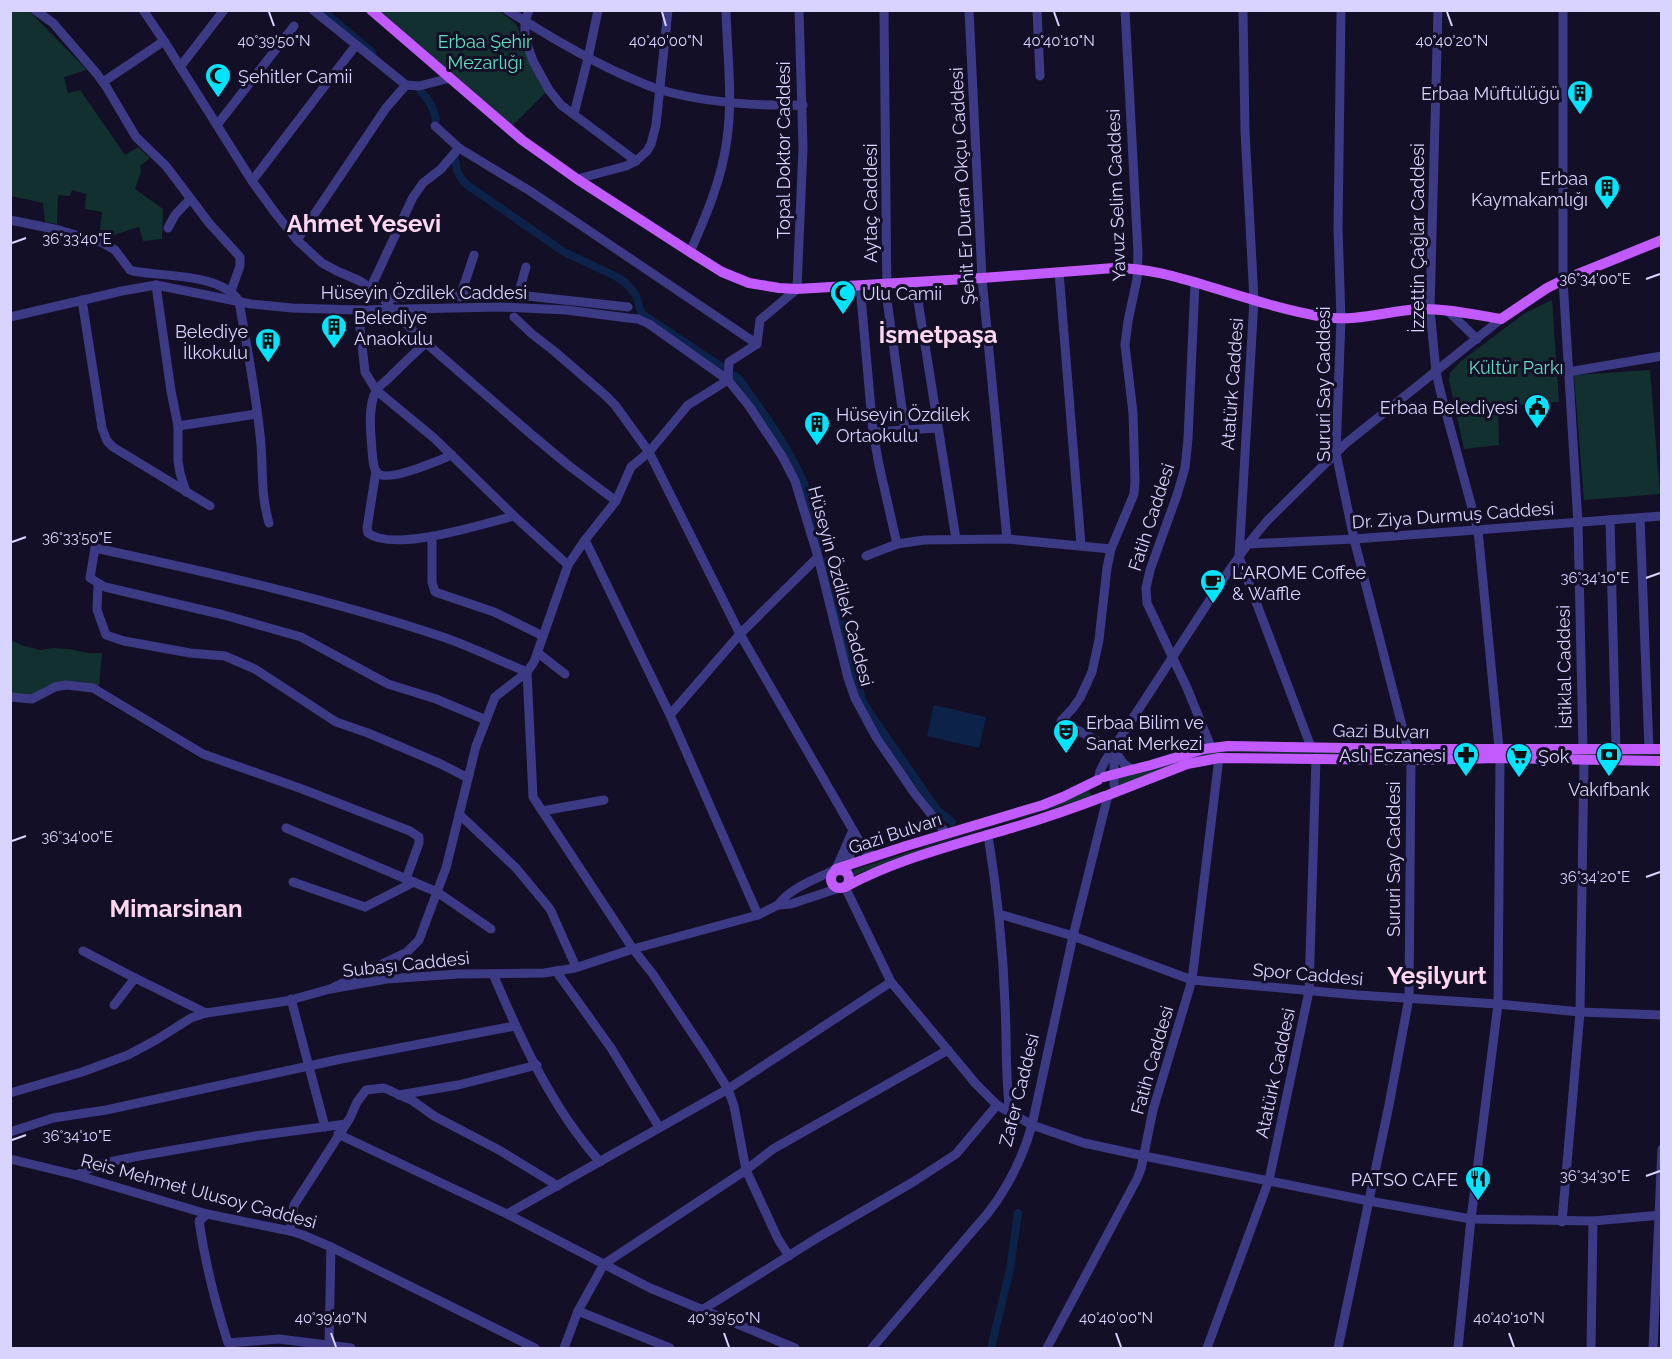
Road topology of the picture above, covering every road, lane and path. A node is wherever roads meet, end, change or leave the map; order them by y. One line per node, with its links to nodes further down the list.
1 (35, 10): 28 (street)
2 (143, 10): 22 (street)
3 (224, 10): 25 (street)
4 (314, 10): 29 (street)
5 (370, 10): 27 (main road)
6 (507, 10): 20 (street)
7 (529, 10): 20 (street)
8 (598, 10): 24 (street)
9 (668, 10): 30 (street)
10 (726, 10): 31 (street)
11 (799, 10): 32 (street, Topal Doktor Caddesi)
12 (884, 10): 54 (street, Aytaç Caddesi)
13 (969, 10): 50 (street, Şehit Er Duran Okçu Caddesi)
14 (1037, 10): 26 (street)
15 (1125, 10): 48 (street, Yavuz Selim Caddesi)
16 (1243, 10): 64 (street, Atatürk Caddesi)
17 (1341, 10): 73 (street, Sururi Say Caddesi)
18 (1438, 10): 68 (street, İzzettin Çağlar Caddesi)
19 (1563, 10): 51 (street, İstiklal Caddesi)
20 (525, 21): 24 (street); 33 (street)
21 (294, 26): 34 (street)
22 (164, 41): 25 (street); 28 (street)
23 (353, 49): 39 (street)
24 (588, 58): 30 (street); 33 (street)
25 (180, 67): 34 (street)
26 (1040, 76)
27 (450, 78): 29 (street); 38 (main road)
28 (103, 82): 40 (street)
29 (406, 85): 43 (street)
30 (660, 90): 31 (street); 37 (street)
31 (729, 102): 32 (street); 45 (street)
32 (802, 105): 58 (street, Topal Doktor Caddesi)
33 (574, 114): 37 (street)
34 (217, 124): 39 (street)
35 (435, 126): 36 (street)
36 (459, 148): 57 (street); 77 (street)
37 (636, 161): 38 (street)
38 (578, 179): 45 (main road)
39 (252, 181): 43 (street)
40 (190, 199): 42 (street); 59 (street)
41 (10, 220): 59 (street)
42 (168, 228)
43 (297, 240): 57 (street)
44 (1662, 240): 51 (main road)
45 (690, 252): 58 (main road)
46 (474, 255): 61 (street)
47 (526, 267): 60 (street)
48 (1138, 268): 49 (main road); 53 (main road); 110 (street, Yavuz Selim Caddesi)
49 (1059, 272): 50 (main road); 109 (street)
50 (982, 278): 52 (main road); 104 (street, Şehit Er Duran Okçu Caddesi)
51 (1563, 280): 74 (main road); 80 (street, İstiklal Caddesi)
52 (915, 282): 54 (main road); 85 (street)
53 (1195, 283): 64 (main road); 119 (street, Fatih Caddesi)
54 (887, 284): 56 (main road); 86 (street, Aytaç Caddesi)
55 (156, 285): 63 (street, Hüseyin Özdilek Caddesi); 65 (street, Hüseyin Özdilek Caddesi); 84 (street)
56 (860, 285): 58 (main road); 87 (street)
57 (371, 287): 62 (street)
58 (797, 289): 77 (street)
59 (231, 291): 65 (street)
60 (518, 296): 61 (street, Hüseyin Özdilek Caddesi); 66 (street, Hüseyin Özdilek Caddesi)
61 (460, 297): 62 (street, Hüseyin Özdilek Caddesi)
62 (384, 299): 67 (street)
63 (82, 300): 71 (street, Hüseyin Özdilek Caddesi); 92 (street)
64 (1254, 300): 73 (main road); 113 (street, Atatürk Caddesi)
65 (239, 302): 69 (street, Hüseyin Özdilek Caddesi); 83 (street)
66 (628, 307)
67 (391, 309): 69 (street, Hüseyin Özdilek Caddesi); 76 (street); 81 (street, Hüseyin Özdilek Caddesi)
68 (1430, 309): 70 (main road); 73 (main road); 79 (street, İzzettin Çağlar Caddesi)
69 (358, 310): 82 (street)
70 (1448, 311): 74 (main road); 75 (street)
71 (10, 317)
72 (514, 317): 88 (street)
73 (1341, 319): 89 (street, Sururi Say Caddesi)
74 (1501, 319): 75 (street)
75 (1477, 339): 79 (street)
76 (426, 343): 82 (street); 93 (street)
77 (757, 344): 81 (street)
78 (1662, 356): 80 (street)
79 (1436, 372): 89 (street); 101 (street, İzzettin Çağlar Caddesi)
80 (1568, 372): 100 (street, İstiklal Caddesi)
81 (728, 380): 88 (street); 112 (street, Hüseyin Özdilek Caddesi)
82 (376, 390): 90 (street); 91 (street)
83 (257, 414): 84 (street); 99 (street)
84 (178, 426): 92 (street)
85 (937, 428): 86 (street); 103 (street)
86 (905, 430): 87 (street)
87 (873, 432): 107 (street)
88 (649, 452): 93 (street); 116 (street)
89 (1335, 453): 105 (street, Sururi Say Caddesi); 108 (street)
90 (452, 455): 91 (street); 95 (street)
91 (376, 471): 102 (street)
92 (186, 492): 94 (street)
93 (616, 501): 106 (street)
94 (210, 506)
95 (514, 516): 102 (street); 114 (street)
96 (1662, 516): 97 (street, Dr. Ziya Durmuş Caddesi)
97 (1640, 518): 98 (street, Dr. Ziya Durmuş Caddesi); 129 (street)
98 (1610, 520): 100 (street, Dr. Ziya Durmuş Caddesi); 128 (street)
99 (268, 523)
100 (1578, 523): 101 (street, Dr. Ziya Durmuş Caddesi); 127 (street, İstiklal Caddesi)
101 (1478, 530): 105 (street, Dr. Ziya Durmuş Caddesi); 132 (street, İzzettin Çağlar Caddesi)
102 (432, 536): 117 (street)
103 (956, 539): 104 (street); 107 (street)
104 (1007, 539): 109 (street)
105 (1354, 539): 108 (street, Dr. Ziya Durmuş Caddesi); 133 (street, Sururi Say Caddesi)
106 (585, 540): 114 (street); 123 (street)
107 (897, 544): 111 (street)
108 (1248, 544): 113 (street)
109 (1081, 545): 110 (street)
110 (1111, 549): 131 (street, Yavuz Selim Caddesi)
111 (866, 556)
112 (818, 557): 116 (street); 146 (street, Hüseyin Özdilek Caddesi)
113 (1239, 557): 119 (street); 126 (street, Atatürk Caddesi)
114 (568, 565): 117 (street)
115 (98, 583): 120 (street); 124 (street); 139 (street)
116 (741, 634): 123 (street); 145 (street)
117 (543, 636): 118 (street)
118 (538, 653): 120 (street); 121 (street)
119 (1173, 657): 125 (street, Fatih Caddesi); 131 (street)
120 (527, 672): 124 (street); 142 (street)
121 (564, 674)
122 (10, 697): 150 (street)
123 (670, 715): 156 (street)
124 (486, 720): 139 (street)
125 (1211, 747): 126 (main road, Gazi Bulvarı); 138 (main road, Gazi Bulvarı)
126 (1311, 747): 133 (main road, Gazi Bulvarı)
127 (1582, 748): 128 (main road, Gazi Bulvarı); 132 (main road, Gazi Bulvarı)
128 (1616, 748): 129 (main road, Gazi Bulvarı)
129 (1649, 748): 130 (main road, Gazi Bulvarı)
130 (1662, 749)
131 (1114, 750): 138 (street); 140 (street); 140 (street)
132 (1499, 753): 133 (main road, Gazi Bulvarı); 136 (main road, Gazi Bulvarı); 171 (street, İzzettin Çağlar Caddesi)
133 (1409, 754): 135 (main road, Gazi Bulvarı); 169 (street, Sururi Say Caddesi)
134 (1219, 758): 135 (main road, Gazi Bulvarı); 140 (main road, Gazi Bulvarı); 165 (street, Fatih Caddesi)
135 (1316, 758): 168 (street, Atatürk Caddesi)
136 (1584, 760): 137 (main road, Gazi Bulvarı); 173 (street)
137 (1662, 761)
138 (1133, 770): 140 (main road, Gazi Bulvarı)
139 (468, 778): 143 (street)
140 (1107, 785): 146 (main road, Gazi Bulvarı); 147 (main road, Gazi Bulvarı); 158 (street, Zafer Caddesi)
141 (604, 800): 142 (street)
142 (542, 811): 159 (street)
143 (459, 814): 153 (street); 161 (street)
144 (286, 828): 150 (street)
145 (854, 830): 148 (street); 149 (street); 149 (street)
146 (946, 833): 148 (main road, Gazi Bulvarı)
147 (988, 835): 152 (main road, Gazi Bulvarı); 155 (street)
148 (875, 856): 149 (main road, Gazi Bulvarı)
149 (844, 869): 152 (main road, Gazi Bulvarı); 152 (main road, Gazi Bulvarı); 154 (street, Subaşı Caddesi)
150 (410, 880): 151 (street); 153 (street)
151 (293, 882)
152 (842, 887): 154 (street, Subaşı Caddesi); 166 (street)
153 (437, 892): 157 (street); 167 (street)
154 (778, 905): 156 (street, Subaşı Caddesi)
155 (999, 914): 158 (street, Spor Caddesi); 184 (street)
156 (758, 915): 159 (street, Subaşı Caddesi)
157 (491, 929)
158 (1073, 936): 165 (street, Spor Caddesi); 186 (street, Zafer Caddesi)
159 (633, 949): 161 (street, Subaşı Caddesi); 180 (street)
160 (83, 951): 164 (street)
161 (576, 967): 162 (street, Subaşı Caddesi)
162 (556, 971): 163 (street, Subaşı Caddesi); 188 (street)
163 (493, 974): 167 (street, Subaşı Caddesi); 176 (street)
164 (135, 978): 172 (street); 174 (street)
165 (1192, 980): 168 (street, Spor Caddesi); 192 (street, Fatih Caddesi)
166 (891, 982): 177 (street); 180 (street)
167 (330, 989): 170 (street, Subaşı Caddesi)
168 (1309, 991): 169 (street, Spor Caddesi); 197 (street, Atatürk Caddesi)
169 (1409, 998): 171 (street, Spor Caddesi); 199 (street, Sururi Say Caddesi)
170 (291, 999): 174 (street, Subaşı Caddesi); 179 (street)
171 (1498, 1004): 173 (street, Spor Caddesi); 203 (street, İzzettin Çağlar Caddesi)
172 (114, 1005)
173 (1580, 1012): 175 (street, Spor Caddesi); 205 (street)
174 (206, 1013): 181 (street, Subaşı Caddesi)
175 (1662, 1015)
176 (515, 1026): 178 (street); 179 (street)
177 (948, 1050): 183 (street); 195 (street)
178 (537, 1065): 182 (street); 194 (street)
179 (310, 1067): 187 (street); 189 (street)
180 (728, 1089): 188 (street); 195 (street)
181 (10, 1093)
182 (399, 1095): 185 (street); 198 (street)
183 (997, 1105): 184 (street); 208 (street)
184 (1010, 1113): 186 (street)
185 (346, 1124): 187 (street); 190 (street)
186 (1032, 1125): 192 (street); 218 (street, Zafer Caddesi)
187 (325, 1127): 196 (street)
188 (659, 1127): 194 (street)
189 (10, 1132)
190 (338, 1134): 201 (street); 206 (street)
191 (1662, 1149): 202 (street)
192 (1144, 1156): 197 (street); 219 (street, Fatih Caddesi)
193 (10, 1159): 196 (street, Reis Mehmet Ulusoy Caddesi)
194 (600, 1162): 198 (street)
195 (746, 1170): 208 (street); 209 (street)
196 (76, 1175): 200 (street, Reis Mehmet Ulusoy Caddesi)
197 (1269, 1180): 199 (street); 220 (street, Atatürk Caddesi)
198 (558, 1186): 201 (street)
199 (1369, 1201): 203 (street); 221 (street, Sururi Say Caddesi)
200 (207, 1214): 206 (street, Reis Mehmet Ulusoy Caddesi); 212 (street)
201 (507, 1214): 209 (street)
202 (1661, 1215): 204 (street); 224 (street)
203 (1471, 1219): 205 (street); 222 (street, İzzettin Çağlar Caddesi)
204 (1593, 1221): 205 (street); 223 (street)
205 (1562, 1222)
206 (290, 1231): 207 (street, Reis Mehmet Ulusoy Caddesi)
207 (332, 1247): 212 (street); 214 (street, Reis Mehmet Ulusoy Caddesi)
208 (789, 1256): 210 (street)
209 (604, 1264): 210 (street); 211 (street)
210 (702, 1310): 217 (street)
211 (578, 1311): 215 (street); 216 (street)
212 (329, 1345): 213 (street)
213 (351, 1348)
214 (535, 1348)
215 (564, 1348)
216 (670, 1348)
217 (795, 1348)
218 (872, 1348)
219 (1047, 1348)
220 (1207, 1348)
221 (1338, 1348)
222 (1458, 1348)
223 (1591, 1348)
224 (1653, 1348)

